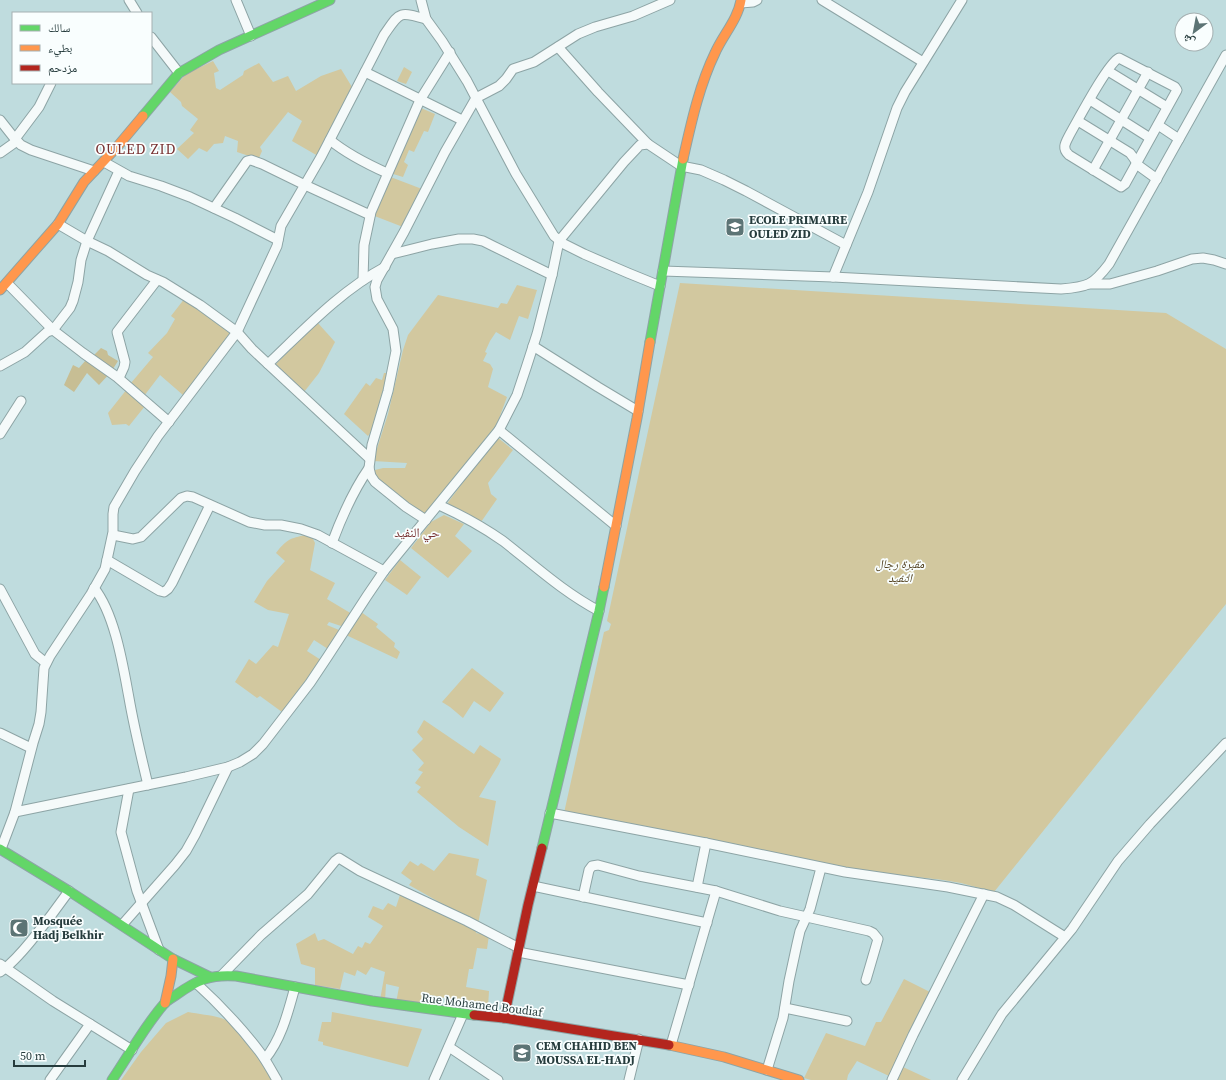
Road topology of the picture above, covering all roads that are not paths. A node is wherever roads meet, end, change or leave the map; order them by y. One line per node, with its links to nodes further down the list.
1 (129, 0): 10 (street)
2 (236, 0): 12 (street)
3 (330, 0): 12 (street)
4 (421, 0): 11 (street)
5 (670, 0): 14 (street)
6 (757, 0): 9 (street)
7 (822, 0): 17 (street)
8 (962, 0): 17 (street)
9 (741, 1): 42 (street)
10 (136, 12)
11 (426, 19): 15 (street); 20 (street)
12 (251, 36): 19 (street)
13 (152, 38): 19 (street)
14 (558, 47): 24 (street); 38 (street)
15 (450, 52): 24 (street); 25 (street)
16 (1226, 54): 34 (street)
17 (923, 62): 55 (street)
18 (1108, 71): 21 (street); 23 (street); 26 (street)
19 (179, 72): 40 (street)
20 (365, 72): 25 (street); 36 (street)
21 (1148, 72): 23 (street); 27 (street)
22 (50, 84): 35 (street)
23 (1138, 89): 27 (street); 30 (street)
24 (476, 98): 29 (street); 54 (street)
25 (420, 100): 29 (street); 46 (street)
26 (1090, 100): 30 (street); 31 (street)
27 (1167, 107): 32 (street)
28 (0, 120): 35 (street)
29 (462, 120): 56 (street)
30 (1121, 120): 33 (street); 37 (street)
31 (1078, 121): 37 (street); 43 (street)
32 (1158, 125): 33 (street); 34 (street)
33 (1150, 138): 41 (street)
34 (1179, 139): 47 (street)
35 (16, 140): 39 (street); 44 (street)
36 (330, 140): 46 (street); 48 (street)
37 (1110, 140): 41 (street); 43 (street)
38 (648, 144): 42 (street); 54 (street)
39 (0, 153)
40 (104, 162): 44 (street); 45 (street)
41 (1137, 164): 43 (street); 47 (street)
42 (681, 166): 55 (street); 59 (street)
43 (1093, 170)
44 (94, 171): 51 (street)
45 (119, 171): 49 (street); 53 (street)
46 (387, 173): 50 (street)
47 (1156, 179): 65 (street)
48 (305, 185): 49 (street); 50 (street); 52 (street)
49 (214, 208): 52 (street)
50 (370, 215): 63 (street)
51 (58, 224): 53 (street); 64 (street)
52 (278, 240): 69 (street)
53 (87, 241): 62 (street); 68 (street)
54 (559, 241): 60 (street); 66 (street)
55 (846, 246): 61 (street)
56 (392, 254): 58 (street); 60 (street)
57 (1226, 264): 65 (street)
58 (385, 267): 63 (street); 79 (street)
59 (664, 271): 61 (street); 66 (street)
60 (552, 275): 70 (street)
61 (833, 277): 65 (street)
62 (157, 280): 69 (street); 73 (street)
63 (363, 280): 71 (street)
64 (6, 283): 67 (street); 68 (street)
65 (1090, 284)
66 (660, 286): 75 (street)
67 (0, 290)
68 (53, 330): 72 (street); 73 (street)
69 (237, 332): 71 (street); 76 (street)
70 (533, 346): 75 (street); 77 (street)
71 (268, 364): 79 (street)
72 (0, 366)
73 (119, 378): 76 (street)
74 (21, 402): 78 (street)
75 (638, 411): 84 (street)
76 (169, 422): 85 (street)
77 (500, 430): 82 (street); 84 (street)
78 (0, 434)
79 (369, 458): 80 (street)
80 (369, 468): 83 (street); 86 (street)
81 (210, 505): 85 (street); 86 (street); 87 (street)
82 (439, 505): 83 (street); 91 (street)
83 (426, 520): 88 (street)
84 (616, 526): 91 (street)
85 (112, 535): 87 (street)
86 (332, 543): 88 (street)
87 (107, 560): 89 (street)
88 (384, 571): 96 (street)
89 (94, 588): 92 (street); 97 (street)
90 (0, 589): 92 (street)
91 (599, 611): 100 (street)
92 (46, 663): 95 (street)
93 (0, 733): 95 (street)
94 (1226, 744): 114 (street)
95 (31, 748): 99 (street)
96 (228, 767): 97 (street); 110 (street)
97 (148, 785): 98 (street)
98 (129, 789): 99 (street); 110 (street)
99 (16, 812): 102 (street)
100 (550, 813): 101 (street); 104 (street)
101 (706, 843): 103 (street); 105 (street)
102 (0, 849): 106 (street)
103 (821, 868): 108 (street); 111 (street)
104 (533, 886): 109 (street); 116 (street)
105 (697, 887): 107 (street); 109 (street)
106 (69, 891): 113 (street); 118 (street)
107 (716, 891): 111 (street); 112 (street)
108 (984, 894): 114 (street); 144 (street)
109 (582, 897): 112 (street)
110 (141, 903): 113 (street); 115 (street)
111 (807, 916): 121 (street); 126 (street)
112 (707, 923): 123 (street)
113 (122, 924): 115 (street)
114 (1065, 937): 145 (street)
115 (159, 950): 117 (street)
116 (519, 950): 119 (street); 123 (street); 128 (street)
117 (173, 959): 120 (street); 125 (street, Rue Mohamed Boudiaf)
118 (2, 968): 130 (street)
119 (222, 975): 120 (street, Rue Mohamed Boudiaf); 124 (street, Rue Mohamed Boudiaf)
120 (210, 977): 122 (street, Rue Mohamed Boudiaf)
121 (866, 980)
122 (196, 983): 125 (street, Rue Mohamed Boudiaf); 135 (street)
123 (688, 985): 132 (street)
124 (295, 987): 127 (street, Rue Mohamed Boudiaf); 135 (street)
125 (165, 1003): 134 (street, Rue Mohamed Boudiaf)
126 (785, 1008): 129 (street); 136 (street)
127 (463, 1014): 128 (street, Rue Mohamed Boudiaf); 133 (street)
128 (504, 1018): 131 (street, Rue Mohamed Boudiaf)
129 (847, 1021)
130 (90, 1024): 134 (street); 137 (street)
131 (639, 1039): 132 (street, Rue Mohamed Boudiaf); 142 (street)
132 (671, 1045): 136 (street, Rue Mohamed Boudiaf)
133 (449, 1047): 140 (street); 141 (street)
134 (132, 1050): 138 (street, Rue Mohamed Boudiaf)
135 (265, 1059): 139 (street)
136 (767, 1070): 143 (street, Rue Mohamed Boudiaf)
137 (50, 1080)
138 (112, 1080)
139 (277, 1080)
140 (434, 1080)
141 (498, 1080)
142 (629, 1080)
143 (799, 1080)
144 (892, 1080)
145 (962, 1080)

